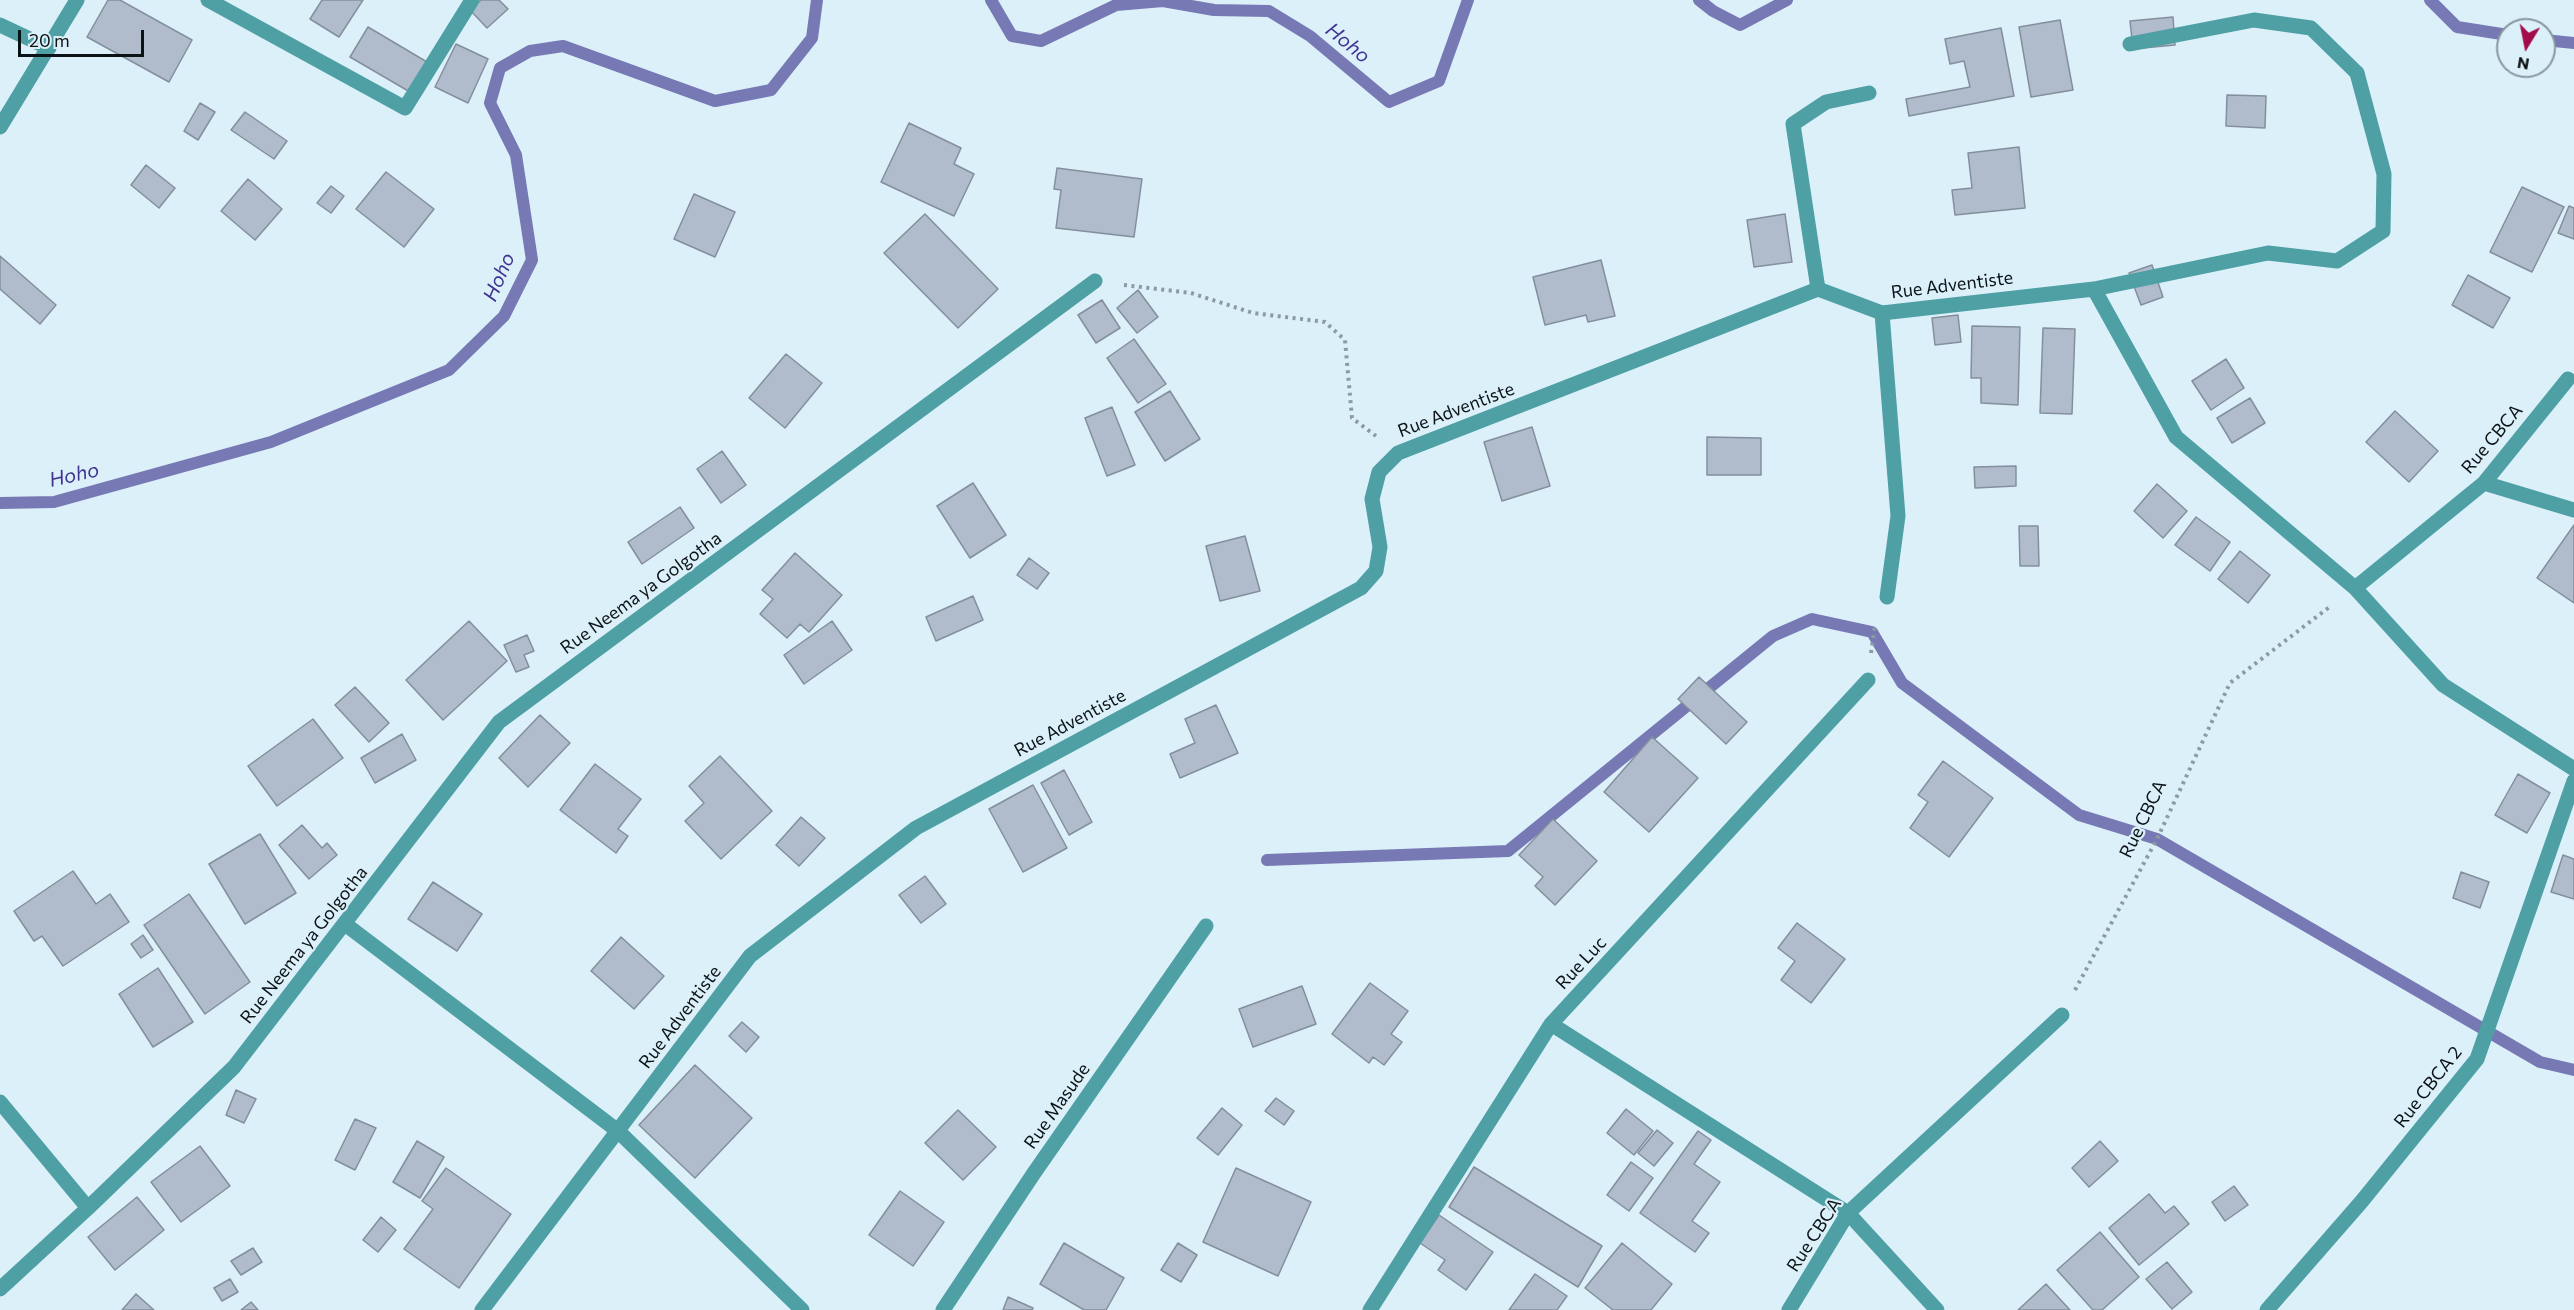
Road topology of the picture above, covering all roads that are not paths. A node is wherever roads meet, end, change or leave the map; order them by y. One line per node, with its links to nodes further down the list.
1 (77, 0): 6 (street)
2 (208, 0): 3 (street)
3 (472, 0)
4 (0, 25): 6 (street)
5 (2130, 44): 10 (street, Rue Adventiste)
6 (49, 48): 8 (street)
7 (1869, 93): 11 (street)
8 (0, 127)
9 (1095, 281): 21 (street, Rue Neema ya Golgotha)
10 (2094, 289): 12 (street, Rue Adventiste); 16 (street)
11 (1818, 290): 12 (street, Rue Adventiste); 26 (street, Rue Adventiste)
12 (1882, 313): 17 (street)
13 (2568, 379): 14 (street, Rue CBCA)
14 (2484, 483): 15 (street); 16 (street, Rue CBCA)
15 (2574, 510)
16 (2355, 588): 19 (street)
17 (1887, 597)
18 (1868, 680): 24 (street, Rue Luc)
19 (2574, 769)
20 (2574, 781): 36 (street, Rue CBCA 2)
21 (345, 924): 26 (street); 27 (street, Rue Neema ya Golgotha)
22 (1206, 926): 32 (street, Rue Masude)
23 (2062, 1015): 28 (street, Rue CBCA)
24 (1551, 1024): 28 (street); 33 (street, Rue Luc)
25 (0, 1102): 27 (street)
26 (618, 1131): 30 (street, Rue Adventiste); 31 (street)
27 (88, 1208): 29 (street, Rue Neema ya Golgotha)
28 (1848, 1213): 34 (street, Rue CBCA); 35 (street)
29 (0, 1289)
30 (482, 1310)
31 (802, 1310)
32 (943, 1310)
33 (1370, 1310)
34 (1789, 1310)
35 (1937, 1310)
36 (2266, 1310)

